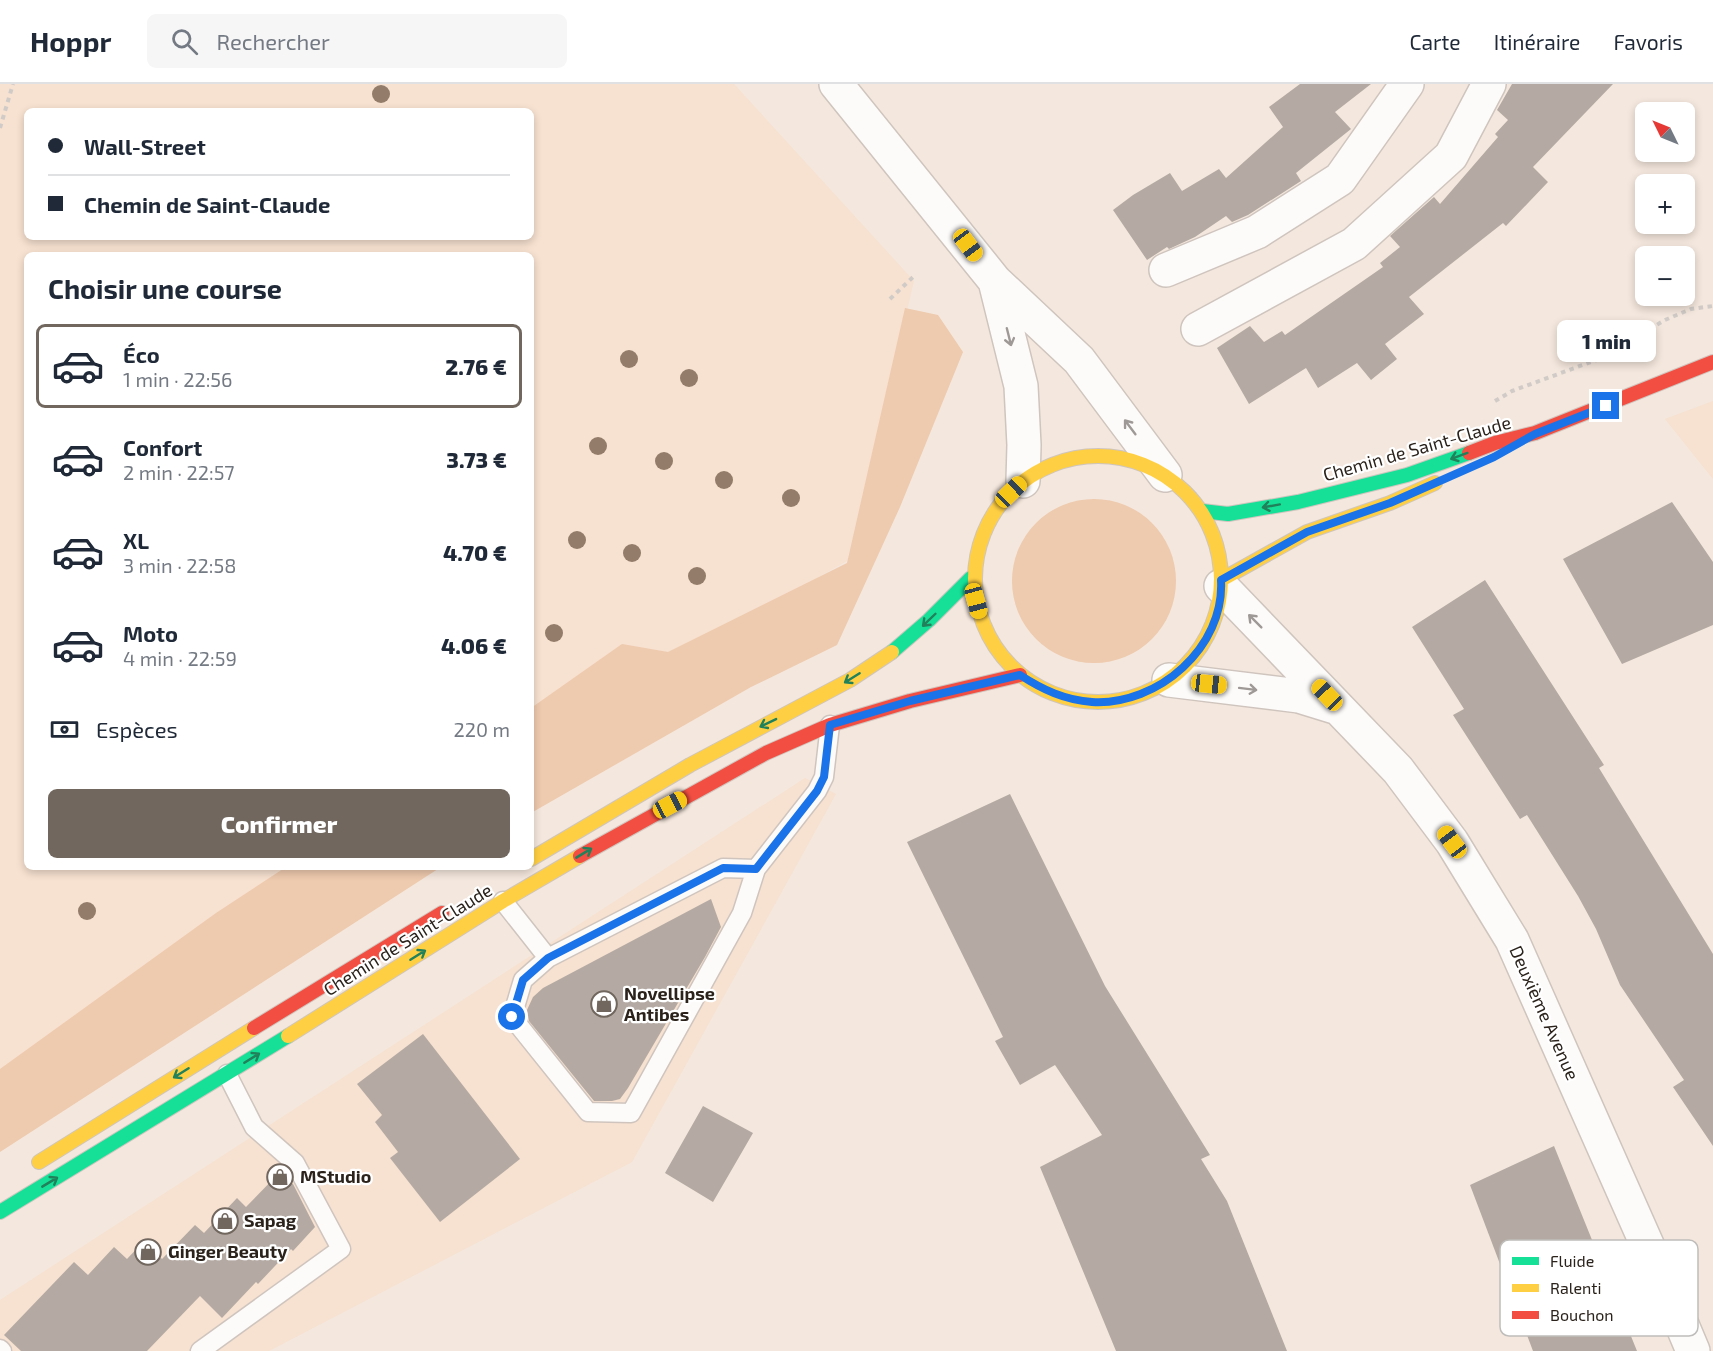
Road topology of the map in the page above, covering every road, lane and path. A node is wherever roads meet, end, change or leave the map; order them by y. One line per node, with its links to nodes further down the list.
1 (13, 84): 5 (path)
2 (836, 84): 8 (street)
3 (1407, 84): 6 (street)
4 (1489, 84): 11 (street)
5 (0, 128)
6 (1166, 270)
7 (913, 277): 9 (path)
8 (995, 281): 16 (street, one-way to 8); 18 (street, one-way to 18)
9 (890, 299)
10 (1713, 306): 13 (path)
11 (1198, 329)
12 (1713, 362): 14 (street, Chemin de Saint-Claude)
13 (1493, 401)
14 (1535, 434): 15 (street, Chemin de Saint-Claude); 19 (street, Chemin de Saint-Claude, one-way to 19)
15 (1473, 466)
16 (1165, 475): 18 (street); 19 (street)
17 (1452, 476): 21 (street, Chemin de Saint-Claude)
18 (1023, 481): 20 (street)
19 (1202, 511): 21 (street)
20 (970, 578): 22 (street); 26 (street, one-way to 26)
21 (1221, 583): 23 (street); 24 (street, Deuxième Avenue, one-way to 21)
22 (1020, 675): 23 (street); 25 (street, Chemin de Saint-Claude)
23 (1169, 680): 24 (street, one-way to 24)
24 (1340, 708): 34 (street, Deuxième Avenue)
25 (830, 725): 27 (lane); 28 (street, Chemin de Saint-Claude, one-way to 25)
26 (534, 857)
27 (756, 869): 30 (lane); 30 (lane)
28 (503, 901): 30 (lane); 31 (street, Chemin de Saint-Claude, one-way to 28)
29 (449, 909): 32 (street, Chemin de Saint-Claude, one-way to 32)
30 (548, 958)
31 (227, 1074): 33 (street, Chemin de Saint-Claude, one-way to 31); 36 (lane)
32 (30, 1168)
33 (0, 1212)
34 (1646, 1240)
35 (1687, 1336): 37 (street, Deuxième Avenue)
36 (201, 1351)
37 (1693, 1351)

